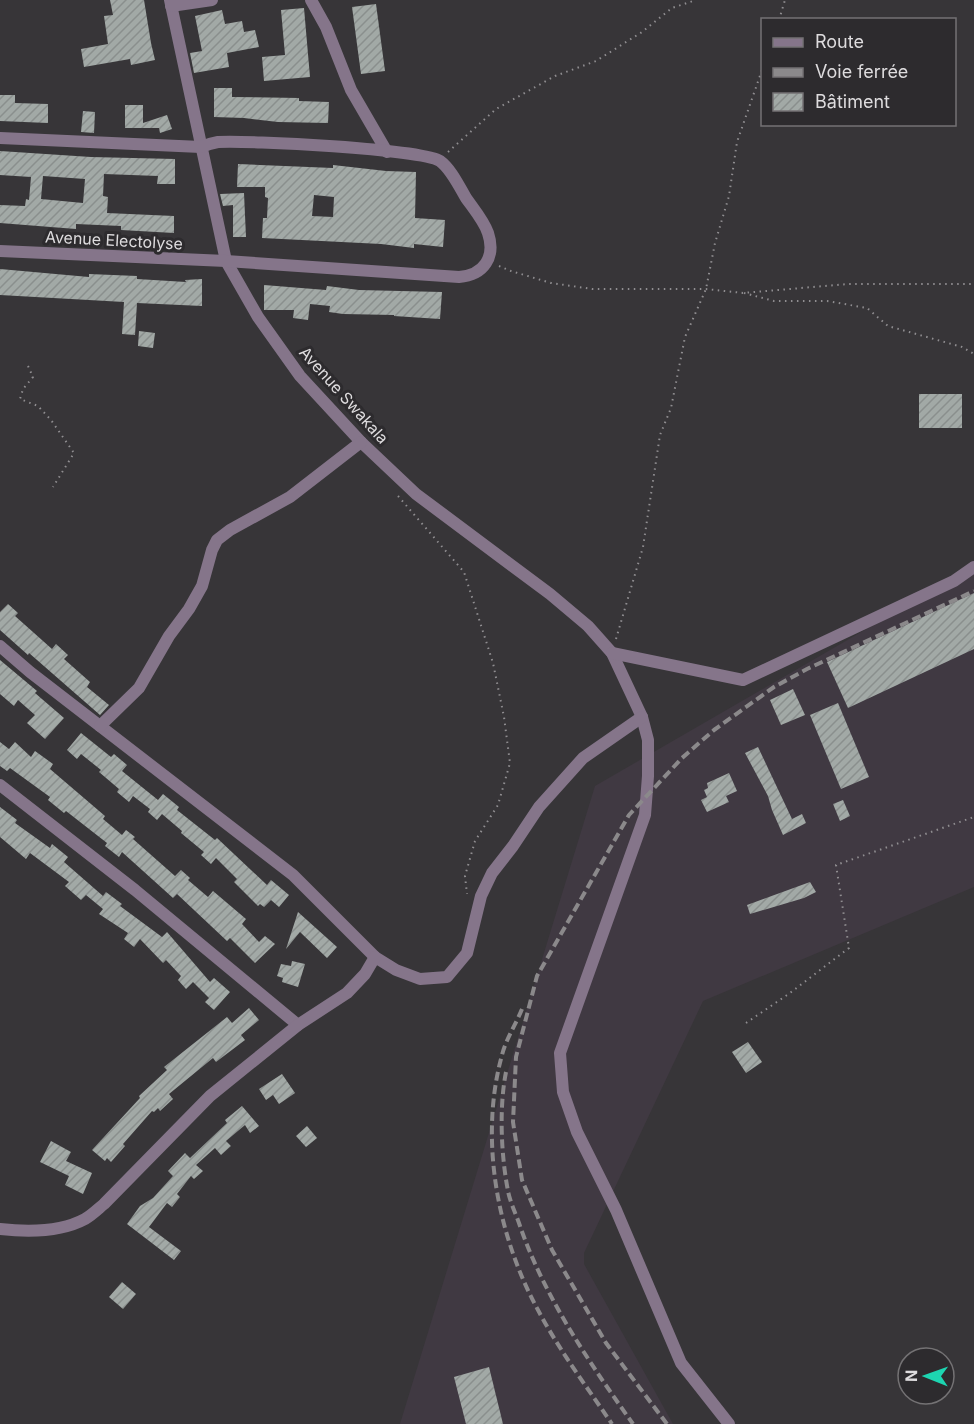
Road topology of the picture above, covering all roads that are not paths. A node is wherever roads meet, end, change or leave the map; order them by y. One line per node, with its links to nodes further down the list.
1 (212, 0): 3 (street)
2 (311, 0): 6 (street)
3 (171, 3): 5 (street, Avenue Swakala)
4 (0, 138): 5 (street)
5 (201, 147): 6 (street); 8 (street, Avenue Swakala)
6 (387, 152): 8 (street, Avenue Electolyse)
7 (0, 251): 8 (street, Avenue Electolyse)
8 (226, 261): 9 (street, Avenue Swakala)
9 (362, 442): 12 (street, Avenue Swakala); 14 (street)
10 (974, 567): 12 (street)
11 (0, 646): 14 (street)
12 (612, 653): 13 (street, Avenue Swakala)
13 (642, 717): 16 (street); 19 (street, Avenue Swakala)
14 (100, 726): 16 (street)
15 (0, 785): 17 (street)
16 (375, 957): 17 (street)
17 (298, 1025): 18 (street)
18 (0, 1228)
19 (729, 1424)

